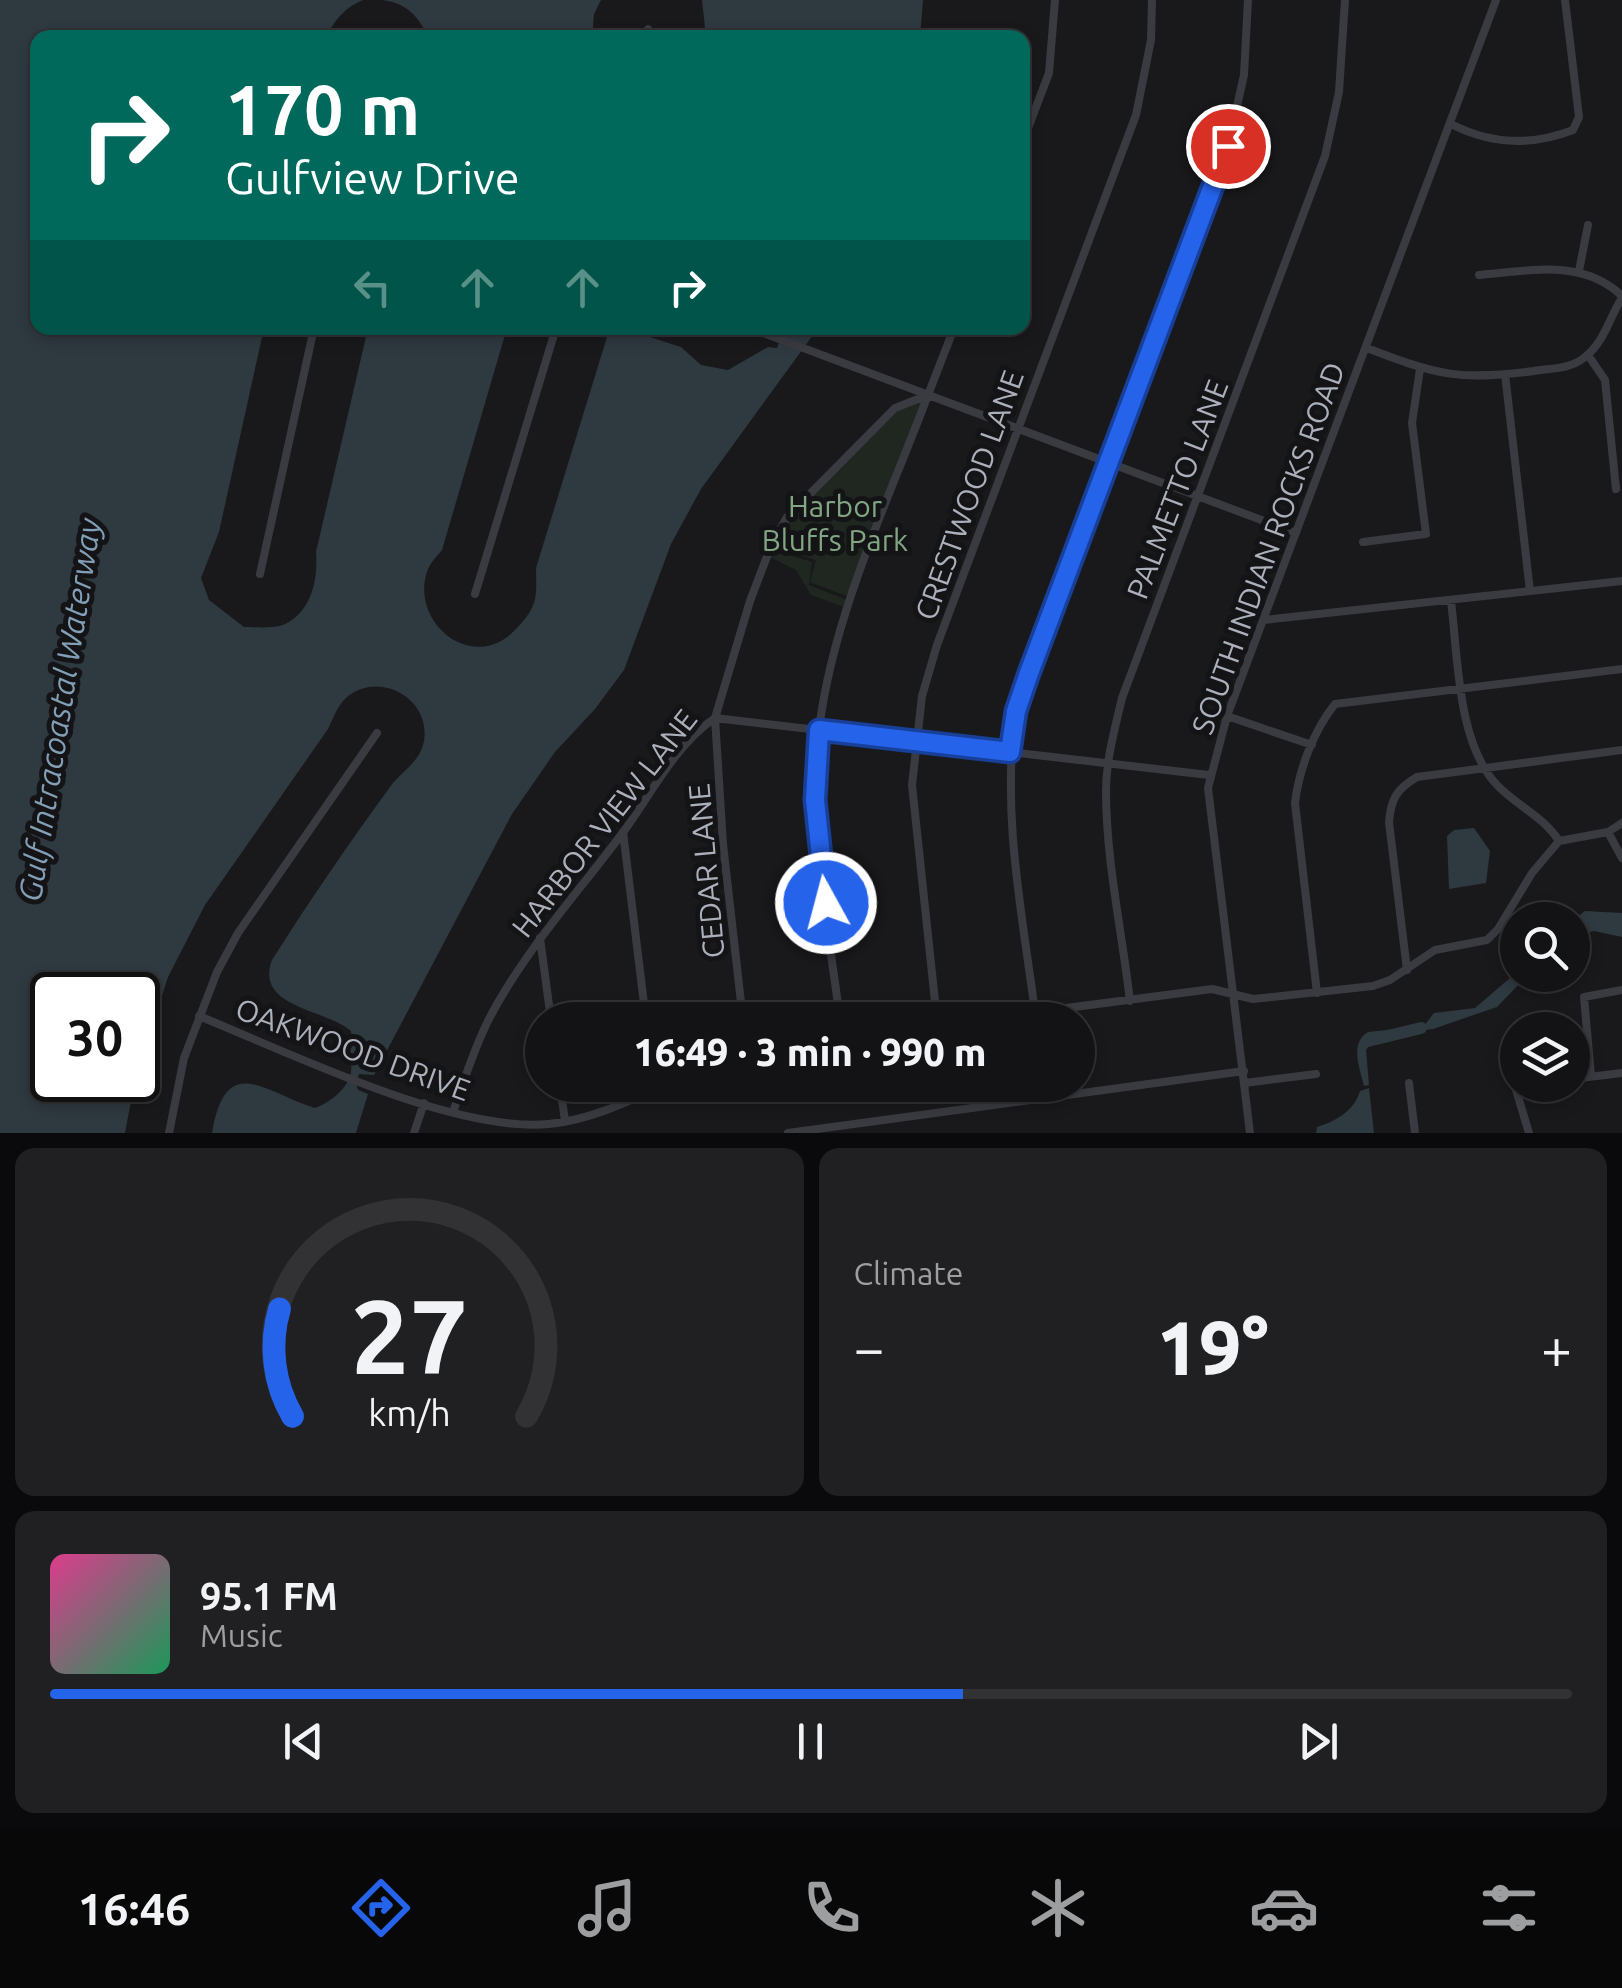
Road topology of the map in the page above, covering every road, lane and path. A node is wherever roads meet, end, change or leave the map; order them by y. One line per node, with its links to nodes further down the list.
1 (1056, 0): 7 (street)
2 (1152, 0): 22 (street, CRESTWOOD LANE)
3 (1248, 0): 23 (street)
4 (1345, 0): 25 (street, PALMETTO LANE)
5 (1496, 0): 8 (street, SOUTH INDIAN ROCKS ROAD)
6 (1565, 0): 8 (street)
7 (1030, 123)
8 (1451, 124): 17 (street, SOUTH INDIAN ROCKS ROAD)
9 (1588, 225): 10 (street)
10 (1579, 271): 11 (street); 12 (street)
11 (1480, 275)
12 (1622, 297): 18 (street)
13 (312, 335): 28 (street)
14 (554, 335): 31 (street)
15 (770, 335): 21 (street)
16 (951, 335): 21 (street)
17 (1367, 348): 19 (street); 26 (street, SOUTH INDIAN ROCKS ROAD)
18 (1588, 355): 20 (street); 24 (street)
19 (1420, 369): 20 (street); 27 (street)
20 (1505, 374): 30 (street)
21 (928, 395): 22 (street); 37 (street, HARBOR VIEW LANE); 38 (street)
22 (1018, 427): 23 (street); 40 (street, CRESTWOOD LANE)
23 (1108, 463): 25 (street); 43 (street)
24 (1616, 489)
25 (1198, 498): 26 (street); 44 (street, PALMETTO LANE)
26 (1296, 533): 33 (street, SOUTH INDIAN ROCKS ROAD)
27 (1363, 542)
28 (260, 574)
29 (1622, 581): 30 (street)
30 (1530, 591): 32 (street)
31 (476, 594)
32 (1451, 600): 33 (street); 35 (street)
33 (1264, 620): 36 (street, SOUTH INDIAN ROCKS ROAD)
34 (1622, 669): 35 (street)
35 (1462, 688): 41 (street); 45 (street)
36 (1227, 716): 41 (street); 46 (street, SOUTH INDIAN ROCKS ROAD)
37 (715, 718): 38 (street); 48 (street, HARBOR VIEW LANE); 60 (street, CEDAR LANE)
38 (819, 730): 40 (street); 61 (street)
39 (376, 733): 65 (street)
40 (916, 742): 43 (street); 62 (street, CRESTWOOD LANE)
41 (1312, 745): 55 (street)
42 (1622, 750): 45 (street)
43 (1010, 752): 44 (street); 63 (street)
44 (1108, 764): 46 (street); 57 (street, PALMETTO LANE)
45 (1483, 768): 50 (street); 53 (street)
46 (1209, 775): 56 (street, SOUTH INDIAN ROCKS ROAD)
47 (1622, 823): 49 (street)
48 (623, 832): 52 (street, HARBOR VIEW LANE); 59 (street)
49 (1608, 832): 50 (street); 51 (street)
50 (1559, 841): 53 (street)
51 (1622, 858)
52 (540, 938): 58 (street); 76 (street, HARBOR VIEW LANE)
53 (1407, 970): 55 (street)
54 (1622, 990): 69 (street)
55 (1317, 993): 56 (street)
56 (1234, 996): 57 (street); 66 (street, SOUTH INDIAN ROCKS ROAD)
57 (1130, 1000): 64 (street)
58 (549, 1002)
59 (644, 1002)
60 (741, 1002)
61 (838, 1002)
62 (935, 1002)
63 (1034, 1002)
64 (1095, 1004)
65 (199, 1016): 75 (street, OAKWOOD DRIVE); 80 (street)
66 (1244, 1072): 70 (street, SOUTH INDIAN ROCKS ROAD); 79 (street)
67 (1622, 1073): 69 (street)
68 (1316, 1074): 70 (street)
69 (1591, 1076)
70 (1244, 1083): 84 (street, SOUTH INDIAN ROCKS ROAD)
71 (1409, 1084): 85 (street)
72 (563, 1102): 78 (street)
73 (618, 1102): 77 (street, OAKWOOD DRIVE)
74 (1523, 1102): 86 (street)
75 (424, 1103): 76 (street, OAKWOOD DRIVE); 81 (street)
76 (453, 1112): 78 (street, OAKWOOD DRIVE)
77 (578, 1119): 78 (street, OAKWOOD DRIVE); 82 (street)
78 (566, 1122)
79 (826, 1131): 83 (street)
80 (169, 1133)
81 (414, 1133)
82 (579, 1133)
83 (788, 1133)
84 (1250, 1133)
85 (1415, 1133)
86 (1529, 1133)

